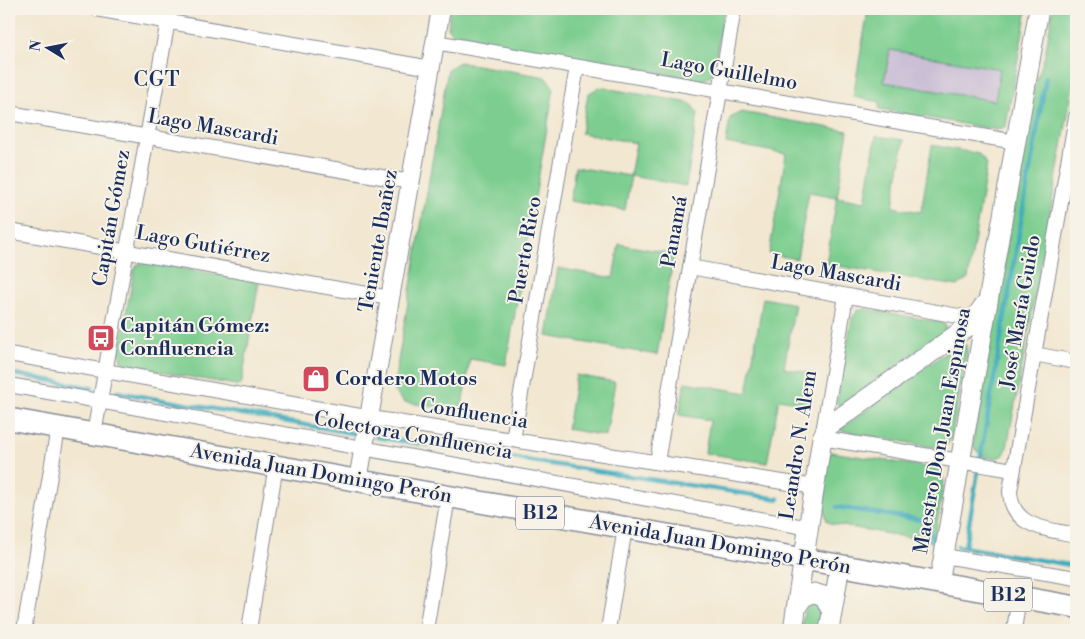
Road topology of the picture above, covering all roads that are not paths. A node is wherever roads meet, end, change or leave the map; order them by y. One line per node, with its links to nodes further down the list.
1 (96, 9): 5 (street)
2 (441, 9): 6 (street, Teniente Ibañez)
3 (734, 9): 9 (street, Panamá)
4 (1039, 9): 13 (main road, Maestro Don Juan Espinosa)
5 (168, 15): 8 (street); 12 (street, Capitán Gómez)
6 (435, 42): 7 (street, Lago Guillelmo); 8 (street, Teniente Ibañez)
7 (578, 66): 9 (street, Lago Guillelmo); 33 (street, Puerto Rico)
8 (431, 68): 14 (street, Teniente Ibañez)
9 (720, 91): 13 (street, Lago Guillelmo); 17 (street, Panamá)
10 (9, 113): 12 (street, Lago Mascardi)
11 (1076, 116): 23 (street, José María Guido)
12 (147, 137): 14 (street, Lago Mascardi); 16 (street, Capitán Gómez)
13 (1016, 142): 18 (main road, Maestro Don Juan Espinosa)
14 (411, 182): 20 (street, Teniente Ibañez)
15 (9, 232): 16 (street, Lago Gutiérrez)
16 (126, 252): 20 (street, Lago Gutiérrez); 25 (street, Capitán Gómez)
17 (690, 267): 19 (street, Lago Mascardi); 35 (street, Panamá)
18 (991, 286): 21 (main road, Maestro Don Juan Espinosa); 36 (main road, Maestro Don Juan Espinosa)
19 (846, 296): 21 (street, Lago Mascardi); 32 (street, Leandro N. Alem)
20 (390, 298): 28 (street, Teniente Ibañez)
21 (976, 319): 32 (main road, Maestro Don Juan Espinosa)
22 (9, 354): 25 (street, Confluencia)
23 (1034, 354): 24 (street); 38 (street, José María Guido)
24 (1076, 362)
25 (105, 371): 27 (street, Capitán Gómez); 28 (street, Confluencia)
26 (9, 385): 27 (street, Colectora Confluencia)
27 (100, 401): 31 (street, Capitán Gómez); 34 (street, Colectora Confluencia)
28 (370, 418): 33 (street, Confluencia); 34 (street, Teniente Ibañez)
29 (9, 419): 30 (main road, Avenida Juan Domingo Perón / B12)
30 (58, 428): 31 (main road, Avenida Juan Domingo Perón / B12); 54 (street)
31 (94, 434): 37 (main road, Avenida Juan Domingo Perón / B12)
32 (822, 438): 36 (street); 40 (main road, Leandro N. Alem)
33 (513, 440): 35 (street, Confluencia)
34 (364, 448): 39 (street, Teniente Ibañez); 43 (street, Colectora Confluencia)
35 (657, 462): 40 (street, Confluencia)
36 (966, 462): 38 (street); 45 (main road, Maestro Don Juan Espinosa)
37 (276, 466): 39 (main road, Avenida Juan Domingo Perón / B12); 55 (street)
38 (1013, 470): 44 (street, José María Guido)
39 (358, 480): 41 (main road, Avenida Juan Domingo Perón / B12)
40 (815, 487): 43 (main road, Leandro N. Alem)
41 (448, 497): 42 (main road, Avenida Juan Domingo Perón / B12); 56 (street)
42 (625, 528): 46 (main road, Avenida Juan Domingo Perón / B12); 57 (street)
43 (810, 528): 46 (main road, Leandro N. Alem)
44 (1076, 535)
45 (944, 556): 48 (street); 49 (main road, Maestro Don Juan Espinosa)
46 (805, 560): 47 (main road, Avenida Juan Domingo Perón / B12); 51 (main road, Leandro N. Alem)
47 (840, 566): 49 (main road, Avenida Juan Domingo Perón / B12); 53 (main road)
48 (1076, 578)
49 (939, 583): 50 (main road, Avenida Juan Domingo Perón / B12)
50 (1019, 597): 52 (main road, Avenida Juan Domingo Perón / B12); 59 (street)
51 (797, 606): 53 (main road); 58 (main road, Leandro N. Alem)
52 (1076, 607)
53 (830, 621)
54 (24, 630)
55 (249, 630)
56 (426, 630)
57 (608, 630)
58 (793, 630)
59 (1014, 630)

